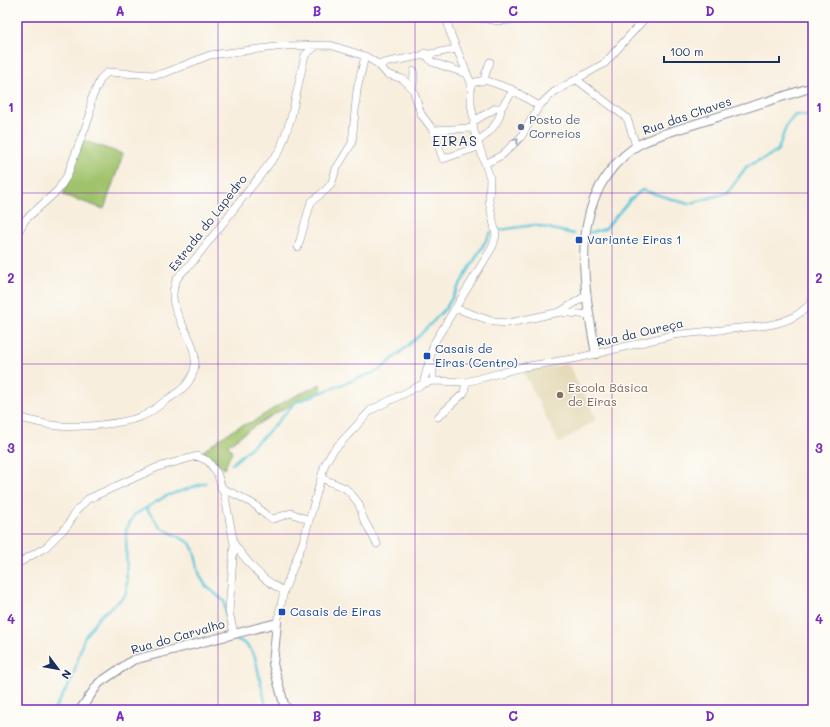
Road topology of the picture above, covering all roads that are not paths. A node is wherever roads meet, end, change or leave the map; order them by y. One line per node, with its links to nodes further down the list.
1 (447, 17): 6 (street)
2 (473, 17): 3 (street)
3 (554, 17)
4 (646, 17): 14 (street)
5 (316, 46): 8 (street); 26 (street); 38 (street, Estrada do Lapedro)
6 (456, 48): 7 (street); 12 (street)
7 (425, 53): 10 (street); 12 (street)
8 (365, 56): 10 (street); 27 (street)
9 (490, 62): 13 (street)
10 (378, 64): 17 (street)
11 (414, 71): 17 (street)
12 (467, 74): 15 (street)
13 (485, 80): 15 (street); 18 (street)
14 (577, 80): 19 (street); 24 (street)
15 (471, 83): 21 (street)
16 (813, 87): 24 (street, Rua das Chaves)
17 (413, 89): 22 (street)
18 (513, 91): 19 (street); 20 (street)
19 (539, 106): 25 (street, one-way to 19)
20 (502, 108): 21 (street); 23 (street)
21 (474, 124): 22 (street); 23 (street)
22 (433, 130): 23 (street)
23 (477, 144): 25 (street)
24 (636, 146): 28 (street, Rua das Chaves)
25 (485, 164): 30 (street)
26 (17, 234)
27 (298, 247)
28 (587, 295): 31 (street); 32 (street, Rua das Chaves)
29 (813, 301): 33 (street, Rua da Oureça)
30 (455, 308): 31 (street); 34 (street)
31 (560, 312): 32 (street)
32 (589, 315): 33 (street, Rua das Chaves)
33 (596, 354): 36 (street, Rua da Oureça)
34 (430, 360): 35 (street); 37 (street)
35 (433, 381): 36 (street, Rua da Oureça); 37 (street, Rua da Oureça)
36 (466, 382): 39 (street)
37 (422, 384): 40 (street, Rua da Oureça)
38 (17, 417)
39 (438, 417)
40 (321, 478): 42 (street, Rua da Oureça); 44 (street)
41 (221, 488): 42 (street); 43 (street); 45 (street)
42 (309, 520): 46 (street, Rua da Oureça)
43 (234, 544): 46 (street); 48 (street)
44 (377, 544)
45 (17, 564)
46 (284, 591): 47 (street, Rua da Oureça)
47 (277, 623): 48 (street, Rua do Carvalho); 50 (street)
48 (234, 633): 49 (street, Rua do Carvalho)
49 (80, 710)
50 (288, 710)

